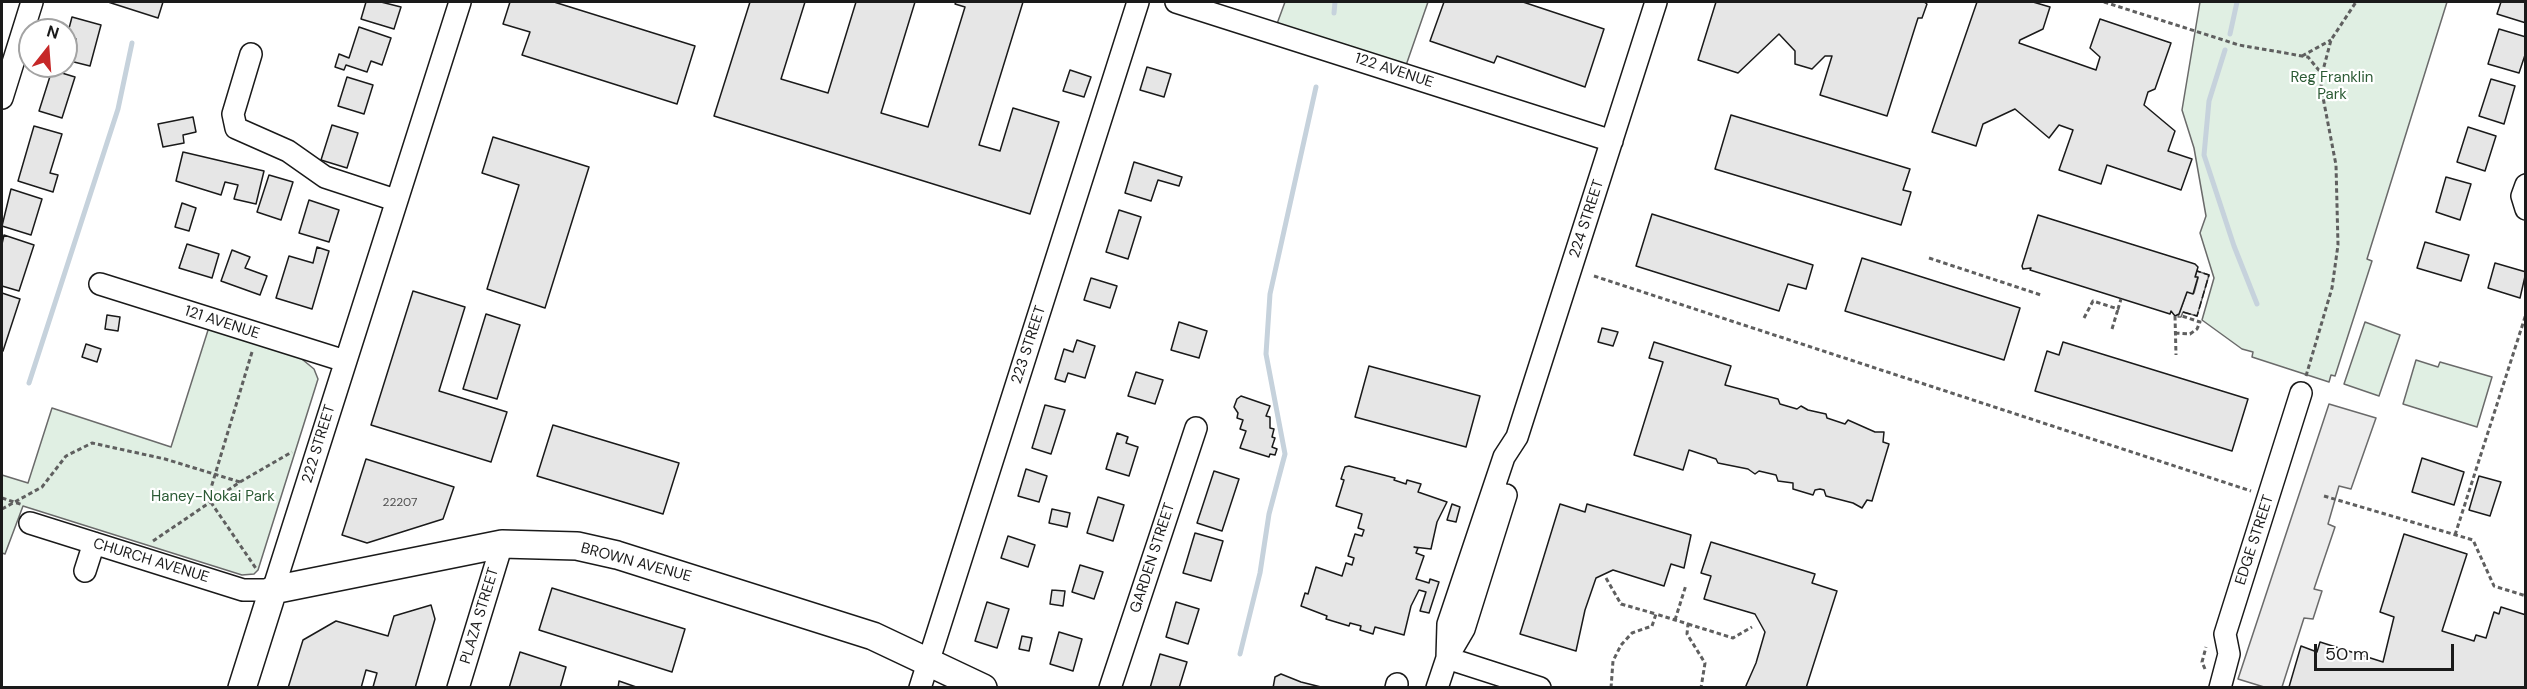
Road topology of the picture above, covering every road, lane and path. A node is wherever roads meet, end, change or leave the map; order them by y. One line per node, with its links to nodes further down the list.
1 (32, 2): 12 (street)
2 (460, 2): 15 (street, 222 STREET)
3 (1138, 2): 56 (street, 223 STREET)
4 (1176, 2): 13 (street, 122 AVENUE)
5 (1656, 2): 13 (street, 224 STREET)
6 (2104, 2): 10 (path)
7 (2356, 2): 8 (path)
8 (2331, 40): 10 (path); 11 (path)
9 (251, 54): 15 (street)
10 (2302, 56): 11 (path)
11 (2322, 74): 32 (path)
12 (2, 98)
13 (1612, 141): 55 (street, 224 STREET)
14 (2526, 185): 16 (street)
15 (395, 200): 31 (street, 222 STREET)
16 (2526, 209)
17 (1929, 258): 20 (path)
18 (1594, 276): 37 (path)
19 (100, 284): 29 (street, 121 AVENUE)
20 (2041, 295)
21 (2121, 299): 22 (path)
22 (2118, 309): 26 (path); 27 (path)
23 (2526, 314): 42 (path)
24 (2175, 316): 28 (path)
25 (2182, 316): 28 (path)
26 (2084, 318)
27 (2112, 329)
28 (2175, 333): 30 (path)
29 (257, 334): 31 (street, 121 AVENUE); 35 (path)
30 (2176, 355)
31 (345, 361): 49 (street, 222 STREET)
32 (2301, 393): 66 (street, EDGE STREET)
33 (1196, 428): 61 (street, GARDEN STREET)
34 (292, 452): 36 (path)
35 (215, 477): 36 (path); 39 (path); 40 (path)
36 (240, 482): 39 (path)
37 (2256, 493)
38 (2324, 496): 42 (path)
39 (209, 502): 45 (path); 49 (path)
40 (2, 509)
41 (30, 522): 43 (street, CHURCH AVENUE)
42 (2456, 535): 50 (path)
43 (94, 543): 45 (street, CHURCH AVENUE); 46 (street)
44 (502, 544): 49 (main road, BROWN AVENUE); 56 (main road, BROWN AVENUE); 58 (street, PLAZA STREET)
45 (145, 559): 49 (street, CHURCH AVENUE)
46 (85, 571)
47 (1606, 578): 51 (path)
48 (1686, 585): 52 (path)
49 (273, 590): 57 (main road, 222 STREET)
50 (2526, 596)
51 (1656, 614): 52 (path); 64 (path)
52 (1675, 620): 53 (path)
53 (1688, 624): 54 (path); 65 (path)
54 (1752, 627)
55 (1447, 658): 62 (street, 224 STREET); 63 (street)
56 (929, 662): 59 (street, 223 STREET); 60 (main road, BROWN AVENUE)
57 (242, 687)
58 (458, 687)
59 (920, 687)
60 (982, 687)
61 (1110, 687)
62 (1437, 687)
63 (1540, 687)
64 (1611, 687)
65 (1701, 687)
66 (2220, 687)

